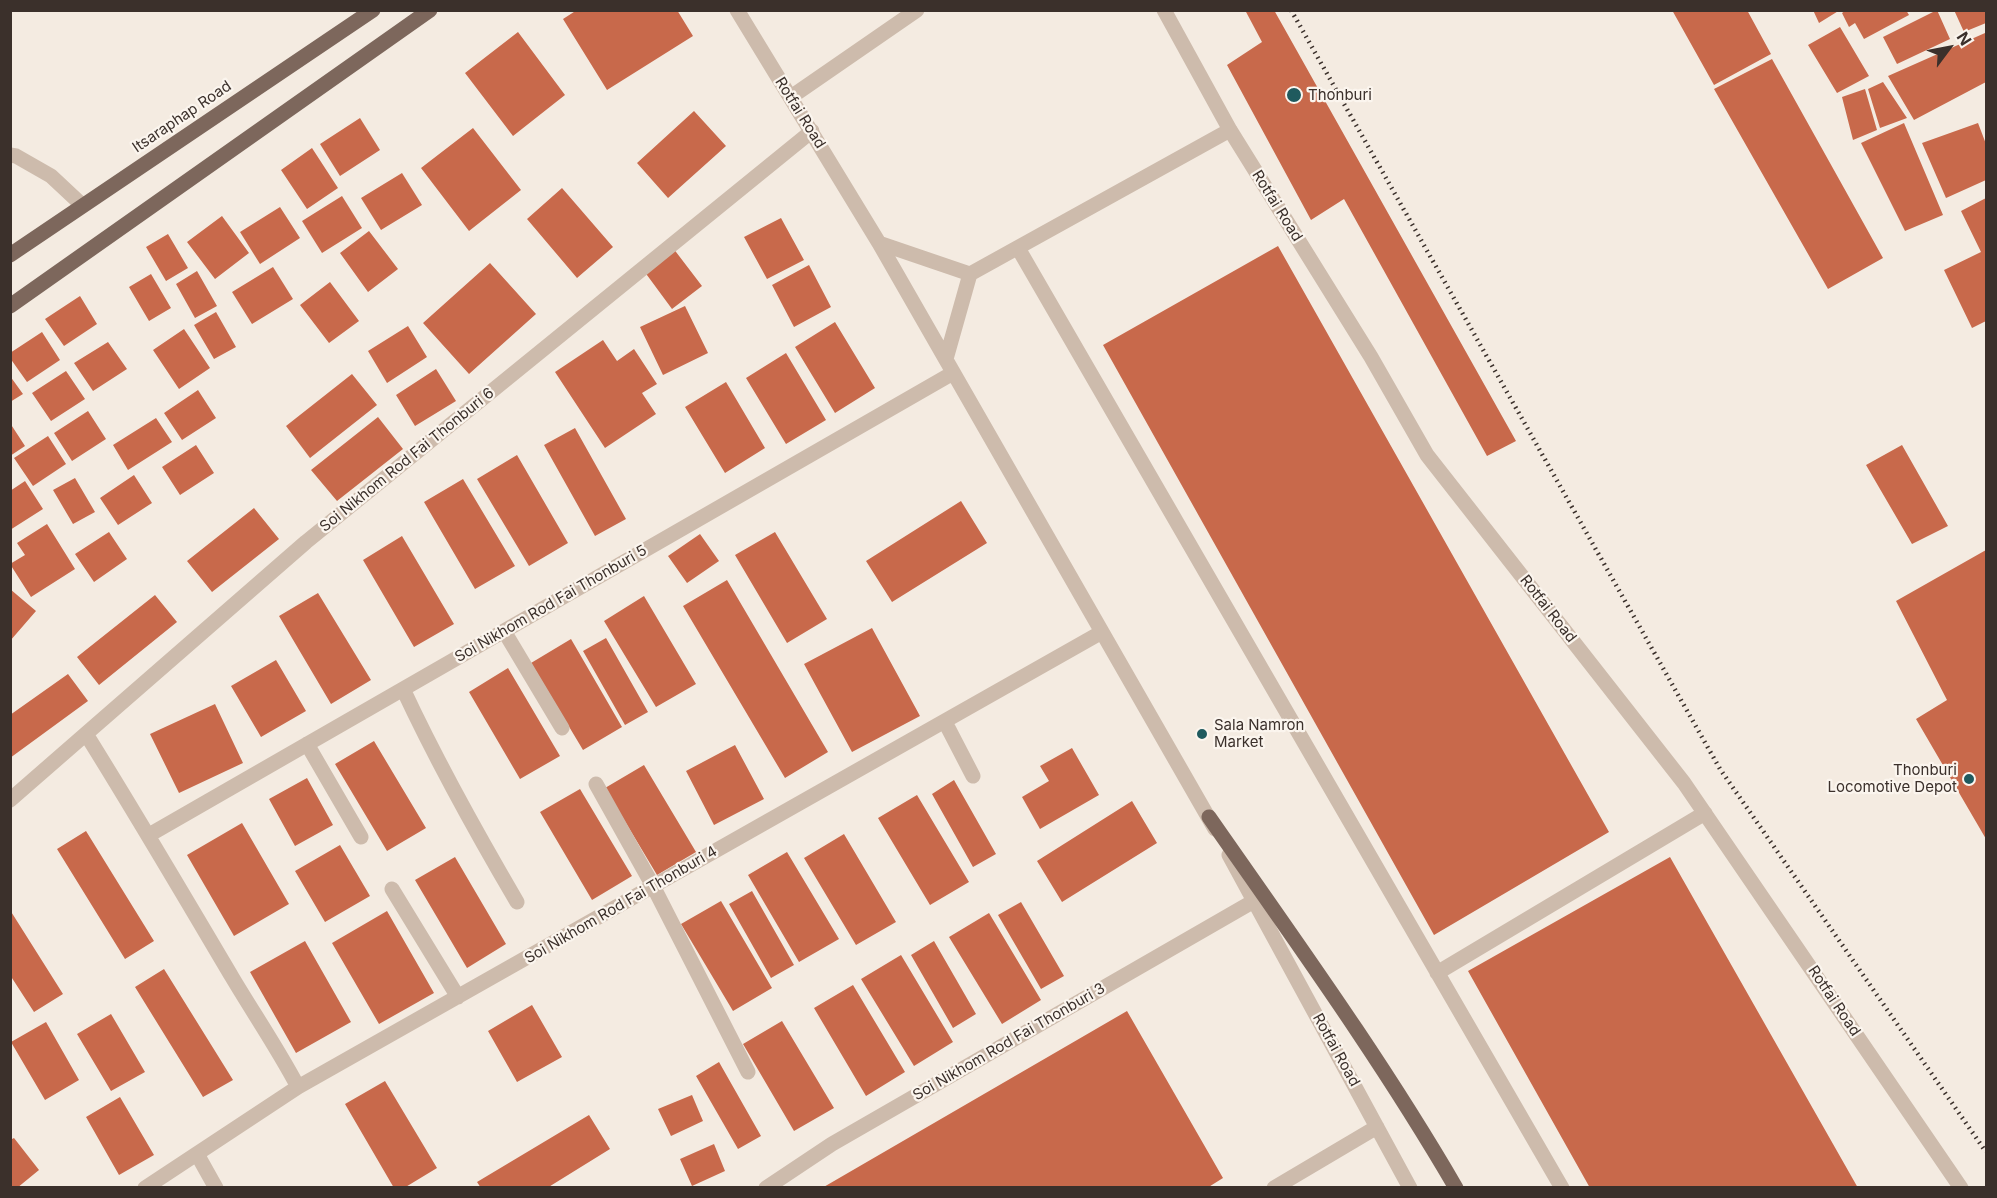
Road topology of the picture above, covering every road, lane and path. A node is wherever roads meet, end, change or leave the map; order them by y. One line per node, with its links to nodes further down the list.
1 (373, 10): 10 (main road, Itsaraphap Road)
2 (430, 10): 15 (main road)
3 (737, 10): 6 (street, Rotfai Road)
4 (917, 10): 6 (street)
5 (1164, 10): 7 (street, Rotfai Road)
6 (791, 97): 8 (street, Rotfai Road)
7 (1230, 130): 12 (street); 28 (street, Rotfai Road)
8 (812, 131): 11 (street, Rotfai Road); 23 (street, Soi Nikhom Rod Fai Thonburi 6)
9 (10, 155): 10 (street)
10 (82, 205): 13 (main road, Itsaraphap Road)
11 (879, 243): 14 (street); 16 (street, Rotfai Road)
12 (1018, 248): 14 (street); 36 (street)
13 (10, 255)
14 (970, 274): 16 (street)
15 (10, 306)
16 (946, 359): 17 (street, Rotfai Road)
17 (952, 373): 18 (street, Soi Nikhom Rod Fai Thonburi 5); 19 (street, Rotfai Road)
18 (504, 631): 20 (street, Soi Nikhom Rod Fai Thonburi 5); 22 (street)
19 (1102, 632): 21 (street, Soi Nikhom Rod Fai Thonburi 4); 29 (street, Rotfai Road)
20 (403, 689): 24 (street, Soi Nikhom Rod Fai Thonburi 5); 35 (street)
21 (945, 722): 25 (street); 32 (street, Soi Nikhom Rod Fai Thonburi 4)
22 (562, 728)
23 (86, 734): 27 (street, Soi Nikhom Rod Fai Thonburi 6); 30 (street)
24 (308, 744): 30 (street, Soi Nikhom Rod Fai Thonburi 5); 31 (street)
25 (973, 776)
26 (596, 784): 32 (street)
27 (10, 800)
28 (1705, 813): 36 (street); 49 (street, Rotfai Road)
29 (1209, 817): 34 (street, Rotfai Road); 47 (main road)
30 (149, 835): 39 (street)
31 (361, 837)
32 (652, 886): 37 (street, Soi Nikhom Rod Fai Thonburi 4); 38 (street)
33 (392, 889): 37 (street)
34 (1254, 901): 40 (street, Rotfai Road); 44 (street, Soi Nikhom Rod Fai Thonburi 3)
35 (517, 902)
36 (1437, 973): 48 (street)
37 (458, 997): 39 (street, Soi Nikhom Rod Fai Thonburi 4)
38 (748, 1072)
39 (298, 1087): 41 (street, Soi Nikhom Rod Fai Thonburi 4)
40 (1377, 1127): 45 (street); 46 (street, Rotfai Road)
41 (197, 1154): 42 (street, Soi Nikhom Rod Fai Thonburi 4); 43 (street)
42 (145, 1188)
43 (216, 1188)
44 (766, 1188)
45 (1274, 1188)
46 (1410, 1188)
47 (1456, 1188)
48 (1562, 1188)
49 (1961, 1188)

